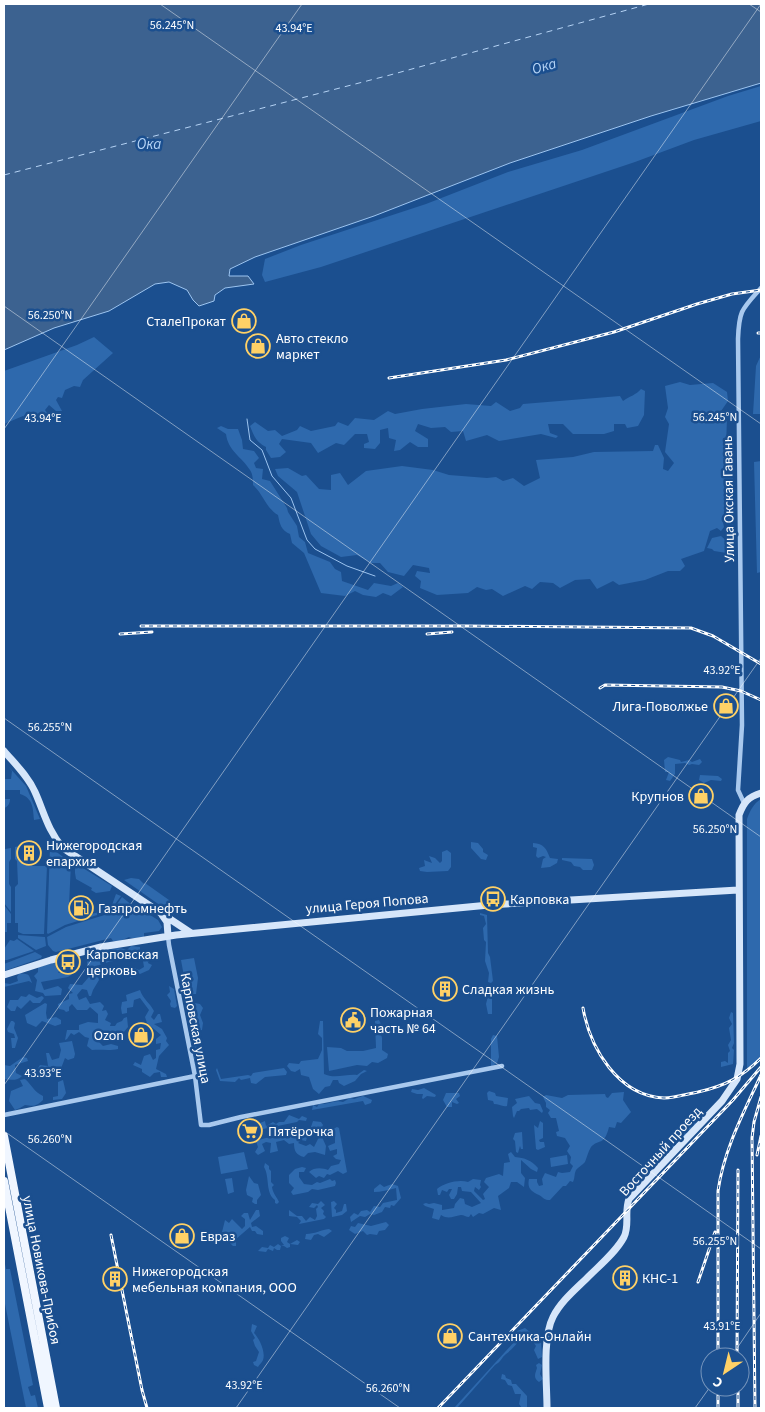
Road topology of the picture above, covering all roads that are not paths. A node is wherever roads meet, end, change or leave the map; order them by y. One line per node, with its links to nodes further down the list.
1 (761, 288): 4 (street, Улица Окская Гавань)
2 (4, 751): 6 (street)
3 (761, 793): 4 (street)
4 (744, 803): 5 (street, Восточный проезд)
5 (738, 890): 7 (street, улица Героя Попова); 17 (street, Восточный проезд)
6 (162, 914): 7 (street); 8 (street)
7 (192, 934): 8 (street, улица Героя Попова)
8 (168, 936): 9 (street, улица Героя Попова); 11 (street, Карповская улица)
9 (4, 975)
10 (502, 1066): 11 (street, Карповская улица)
11 (195, 1076): 12 (street)
12 (4, 1115)
13 (4, 1136): 16 (main road, улица Новикова-Прибоя)
14 (4, 1181): 15 (main road, улица Новикова-Прибоя)
15 (48, 1408)
16 (56, 1408)
17 (547, 1408)

